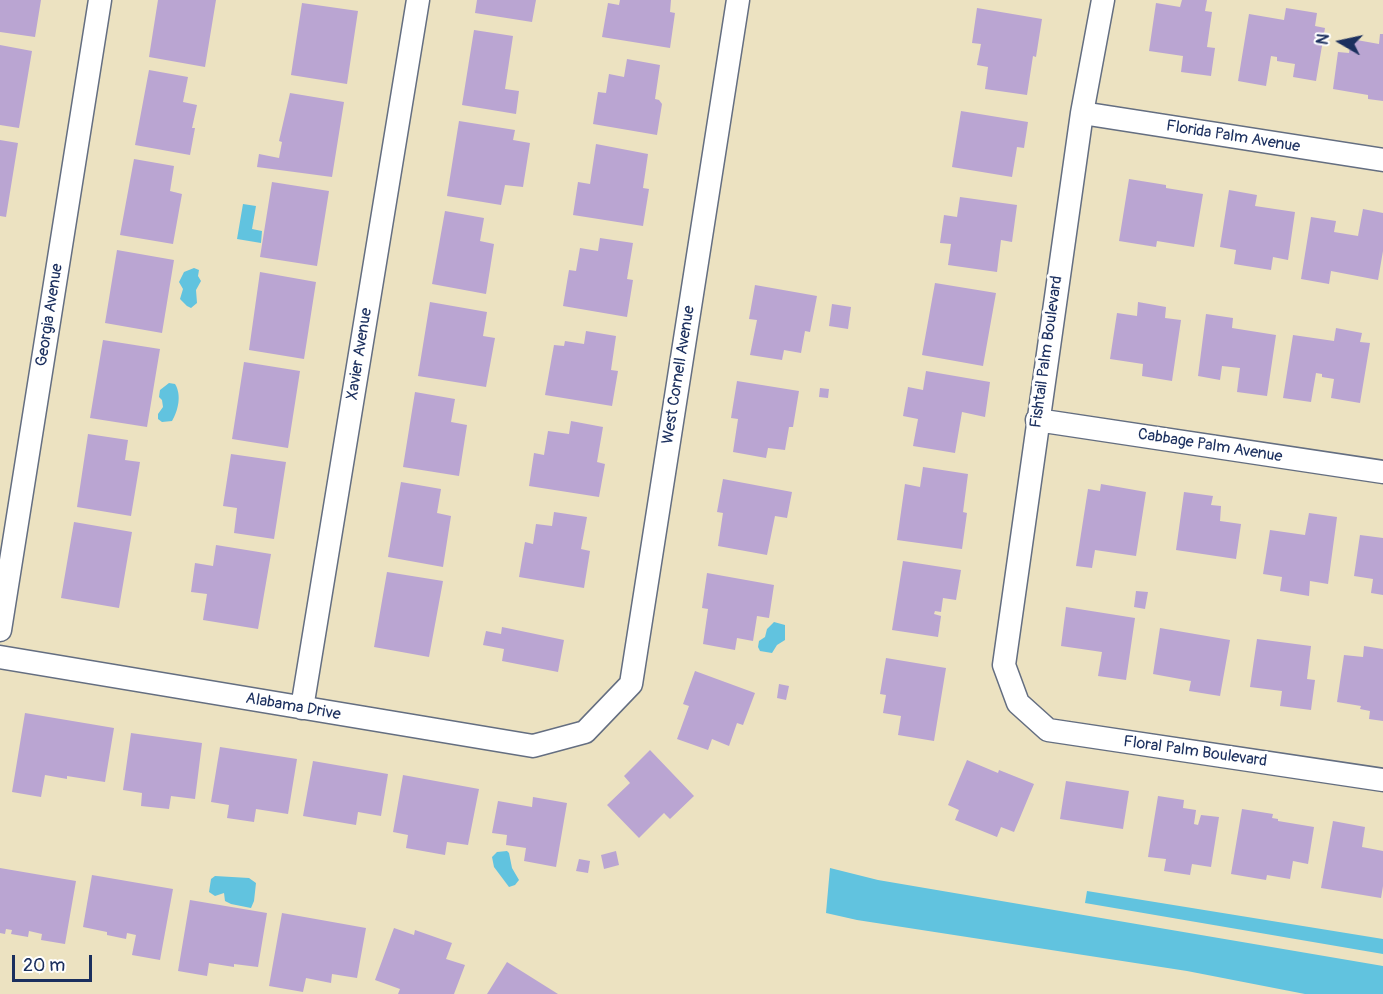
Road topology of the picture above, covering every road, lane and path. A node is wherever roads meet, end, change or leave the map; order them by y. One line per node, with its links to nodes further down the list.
1 (100, 0): 9 (street, Georgia Avenue)
2 (418, 0): 12 (street, Xavier Avenue)
3 (738, 0): 13 (street, West Cornell Avenue)
4 (1103, 0): 5 (street, Fishtail Palm Boulevard)
5 (1082, 113): 6 (street, Florida Palm Avenue); 7 (street, Fishtail Palm Boulevard)
6 (1383, 160)
7 (1037, 420): 8 (street, Cabbage Palm Avenue); 11 (street, Fishtail Palm Boulevard)
8 (1383, 472)
9 (0, 630)
10 (0, 657): 12 (street, Alabama Drive)
11 (1018, 703): 14 (street, Floral Palm Boulevard)
12 (302, 708): 13 (street, Alabama Drive)
13 (585, 732)
14 (1383, 780)

